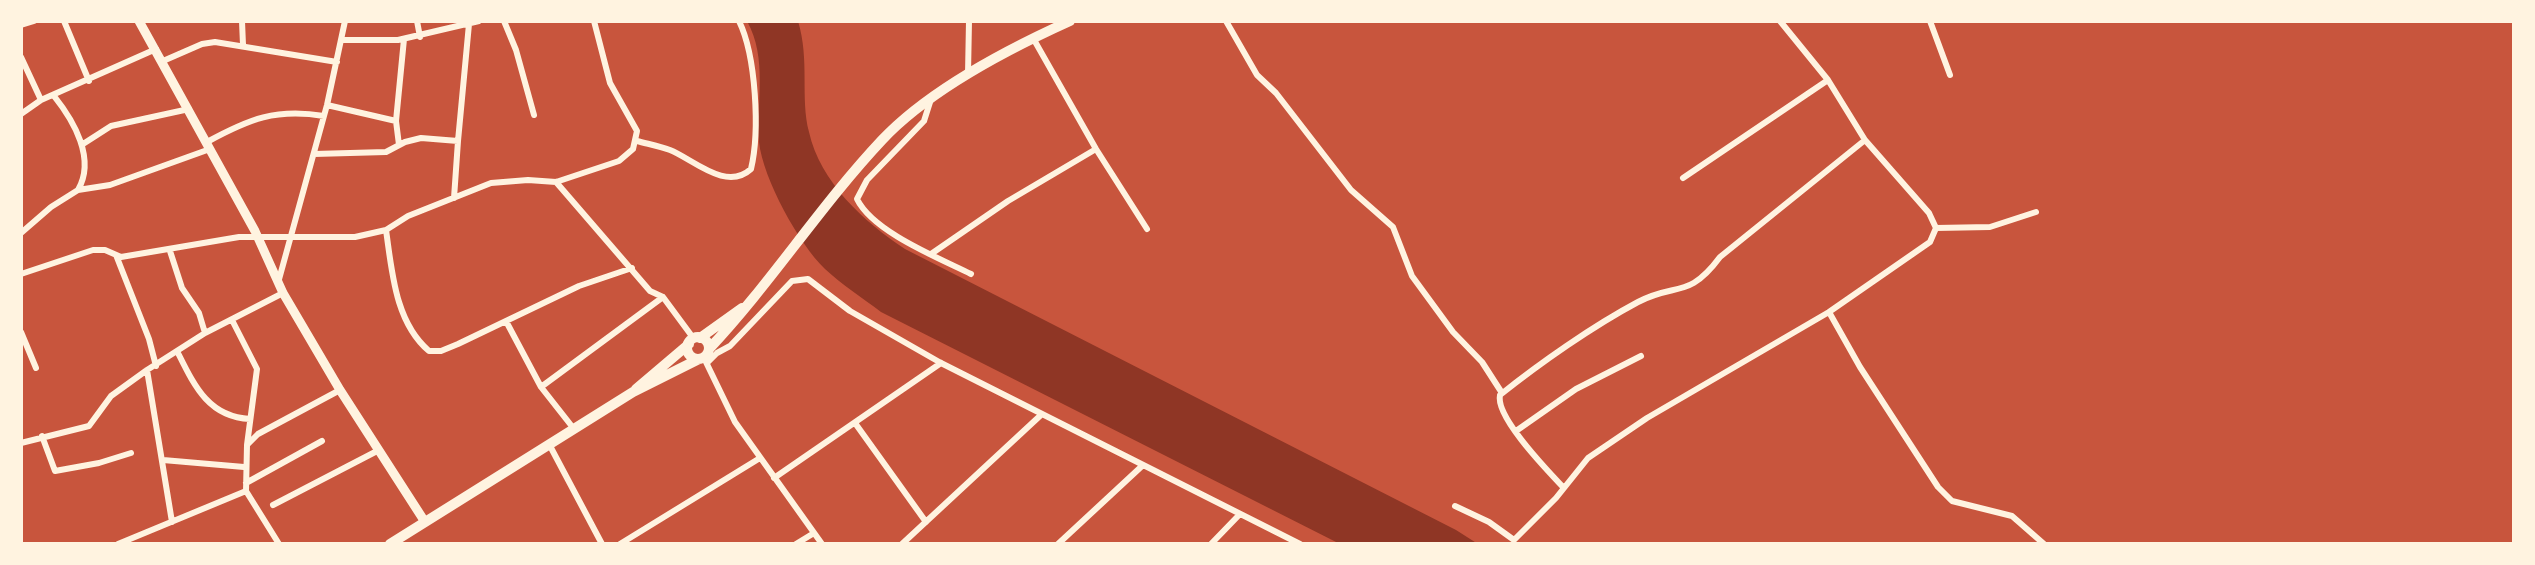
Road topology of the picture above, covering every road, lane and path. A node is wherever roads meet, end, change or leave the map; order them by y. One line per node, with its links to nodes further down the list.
1 (34, 21): 17 (street)
2 (64, 21): 29 (street)
3 (139, 21): 23 (main road)
4 (242, 21): 22 (street)
5 (345, 21): 21 (street)
6 (417, 21): 18 (street)
7 (479, 21): 16 (street)
8 (504, 21): 37 (street)
9 (594, 21): 42 (street)
10 (738, 21): 42 (street)
11 (969, 21): 28 (street)
12 (1070, 21): 19 (main road)
13 (1226, 21): 85 (street)
14 (1780, 21): 30 (street)
15 (1930, 21): 27 (street)
16 (469, 24): 18 (street); 41 (street)
17 (21, 25)
18 (420, 37): 20 (street)
19 (1033, 38): 28 (main road); 46 (street)
20 (404, 39): 21 (street); 39 (street)
21 (342, 40): 26 (street)
22 (243, 45): 25 (street); 26 (street)
23 (156, 50): 25 (main road); 29 (street)
24 (21, 57): 33 (street)
25 (163, 61): 35 (main road)
26 (337, 62): 34 (street)
27 (1950, 75)
28 (968, 76): 32 (main road)
29 (89, 80): 31 (street)
30 (1828, 80): 40 (street); 48 (street)
31 (54, 96): 33 (street); 43 (street)
32 (931, 99): 61 (street); 68 (main road)
33 (41, 100): 36 (street)
34 (327, 104): 38 (street); 39 (street)
35 (189, 109): 43 (street); 44 (main road)
36 (21, 114)
37 (534, 115)
38 (324, 116): 44 (street); 47 (street)
39 (396, 121): 45 (street)
40 (1865, 140): 53 (street); 85 (street)
41 (458, 141): 45 (street); 51 (street)
42 (637, 141): 49 (street)
43 (83, 144): 50 (street)
44 (208, 145): 50 (street); 57 (main road)
45 (399, 145): 47 (street)
46 (1096, 149): 54 (street); 61 (street)
47 (314, 154): 58 (street)
48 (1683, 177)
49 (556, 182): 51 (street); 62 (street)
50 (78, 190): 56 (street)
51 (454, 198): 55 (street)
52 (2036, 212): 53 (street)
53 (1936, 228): 69 (street)
54 (1146, 229)
55 (386, 230): 58 (street); 71 (street)
56 (21, 233)
57 (258, 239): 58 (street); 59 (street); 65 (main road)
58 (292, 239): 65 (street)
59 (170, 251): 60 (street); 73 (street)
60 (115, 253): 63 (street); 79 (street)
61 (931, 254): 64 (street)
62 (632, 268): 67 (street); 71 (street)
63 (21, 274)
64 (971, 274)
65 (278, 282): 66 (main road)
66 (284, 293): 70 (street); 83 (main road)
67 (663, 297): 74 (street); 82 (street)
68 (748, 304): 74 (main road); 77 (main road)
69 (1829, 312): 104 (street); 123 (street)
70 (232, 320): 73 (street); 87 (street)
71 (507, 323): 82 (street)
72 (21, 332): 80 (street)
73 (205, 333): 75 (street)
74 (694, 340): 77 (main road); 77 (main road); 84 (main road)
75 (177, 351): 79 (street); 87 (street)
76 (1641, 356): 90 (street)
77 (705, 357): 78 (street); 84 (main road); 98 (street)
78 (941, 363): 86 (street); 88 (street)
79 (156, 366): 81 (street)
80 (36, 368)
81 (147, 370): 91 (street); 99 (street)
82 (541, 387): 89 (street)
83 (340, 390): 95 (street); 96 (main road)
84 (633, 391): 89 (main road)
85 (1503, 393): 90 (street)
86 (1042, 414): 100 (street); 110 (street)
87 (250, 419): 95 (street)
88 (855, 423): 102 (street); 110 (street)
89 (574, 429): 94 (main road)
90 (1516, 431): 104 (street)
91 (43, 436): 93 (street); 97 (street)
92 (322, 441): 103 (street)
93 (21, 443)
94 (549, 444): 109 (main road); 116 (street)
95 (247, 445): 101 (street)
96 (379, 450): 105 (street); 109 (main road)
97 (131, 453)
98 (760, 458): 102 (street); 112 (street)
99 (163, 460): 101 (street); 108 (street)
100 (1142, 466): 107 (street); 120 (street)
101 (244, 467): 103 (street)
102 (774, 478): 111 (street)
103 (246, 487): 108 (street); 114 (street)
104 (1563, 487): 106 (street)
105 (273, 505)
106 (1455, 506)
107 (1240, 514): 121 (street); 122 (street)
108 (172, 522): 113 (street)
109 (425, 522): 115 (main road)
110 (926, 522): 119 (street)
111 (814, 533): 117 (street); 118 (street)
112 (624, 543)
113 (118, 544)
114 (279, 544)
115 (390, 544)
116 (602, 544)
117 (796, 544)
118 (822, 544)
119 (902, 544)
120 (1058, 544)
121 (1211, 544)
122 (1300, 544)
123 (2044, 544)

